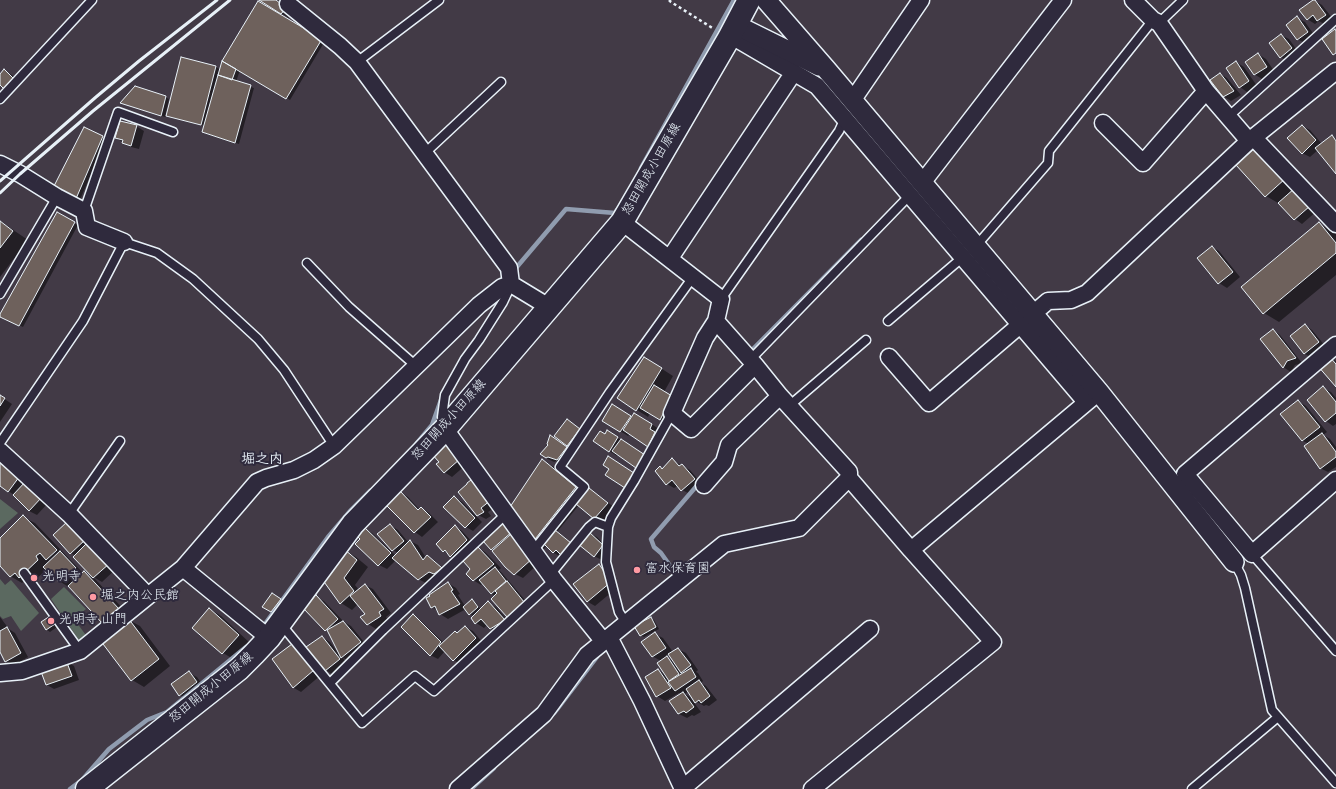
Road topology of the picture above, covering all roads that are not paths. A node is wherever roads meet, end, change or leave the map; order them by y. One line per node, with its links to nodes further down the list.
1 (92, 0): 19 (lane)
2 (439, 0): 13 (lane)
3 (750, 0): 12 (main road, 怒田開成小田原線)
4 (766, 0): 14 (street)
5 (921, 0): 20 (street)
6 (1063, 0): 27 (street)
7 (1133, 0): 11 (street)
8 (1183, 0): 11 (lane)
9 (288, 4): 13 (street)
10 (1336, 19): 21 (lane)
11 (1156, 21): 18 (street); 33 (lane)
12 (732, 32): 14 (street); 16 (street); 30 (main road, 怒田開成小田原線)
13 (357, 62): 25 (street)
14 (826, 69): 20 (street)
15 (1336, 71): 24 (street)
16 (794, 72): 20 (street); 34 (street)
17 (501, 82): 25 (lane)
18 (1206, 91): 21 (street); 22 (street)
19 (0, 99)
20 (849, 110): 27 (street); 39 (lane)
21 (1228, 117): 24 (street)
22 (1103, 123)
23 (173, 132): 29 (lane)
24 (1251, 140): 31 (street); 41 (street)
25 (425, 153): 37 (street)
26 (0, 164): 28 (street)
27 (916, 189): 33 (street); 47 (lane)
28 (57, 197): 29 (street); 38 (lane)
29 (84, 211): 32 (street)
30 (622, 222): 34 (street); 40 (main road, 怒田開成小田原線)
31 (1336, 224)
32 (124, 242): 54 (lane); 55 (lane)
33 (970, 251): 41 (street); 43 (lane)
34 (670, 258): 36 (street)
35 (307, 263): 48 (lane)
36 (693, 276): 39 (street); 64 (lane)
37 (512, 284): 40 (street); 48 (street); 52 (lane)
38 (0, 294)
39 (721, 299): 42 (street)
40 (549, 307): 52 (main road, 怒田開成小田原線)
41 (1026, 319): 46 (street); 49 (street)
42 (716, 321): 47 (street); 51 (street)
43 (888, 321)
44 (866, 340): 50 (lane)
45 (1336, 345): 65 (street)
46 (889, 357)
47 (752, 362): 50 (street); 51 (street)
48 (416, 366): 55 (street)
49 (1092, 397): 63 (street); 66 (street)
50 (784, 401): 57 (street); 59 (street)
51 (672, 413): 62 (lane)
52 (445, 429): 61 (street); 73 (main road, 怒田開成小田原線)
53 (120, 441): 60 (lane)
54 (0, 443)
55 (334, 446): 67 (street)
56 (0, 451): 60 (street)
57 (849, 478): 63 (street); 71 (street)
58 (1336, 480): 65 (street)
59 (704, 485)
60 (69, 514): 70 (street)
61 (506, 514): 64 (street); 78 (lane)
62 (608, 526): 69 (lane); 71 (lane)
63 (911, 550): 84 (street)
64 (533, 551): 69 (street)
65 (1252, 554): 76 (lane)
66 (1234, 562): 79 (lane)
67 (183, 568): 70 (street); 73 (street)
68 (24, 573): 75 (lane)
69 (552, 578): 74 (street); 78 (lane)
70 (148, 596): 75 (street)
71 (626, 623): 74 (street)
72 (870, 629): 81 (street)
73 (273, 633): 78 (lane); 82 (main road, 怒田開成小田原線)
74 (607, 639): 81 (street); 83 (street)
75 (80, 651): 77 (street)
76 (1336, 651)
77 (0, 673)
78 (330, 683)
79 (1278, 717): 80 (lane); 85 (lane)
80 (1336, 783)
81 (683, 788)
82 (87, 789)
83 (458, 789)
84 (812, 789)
85 (1192, 789)

